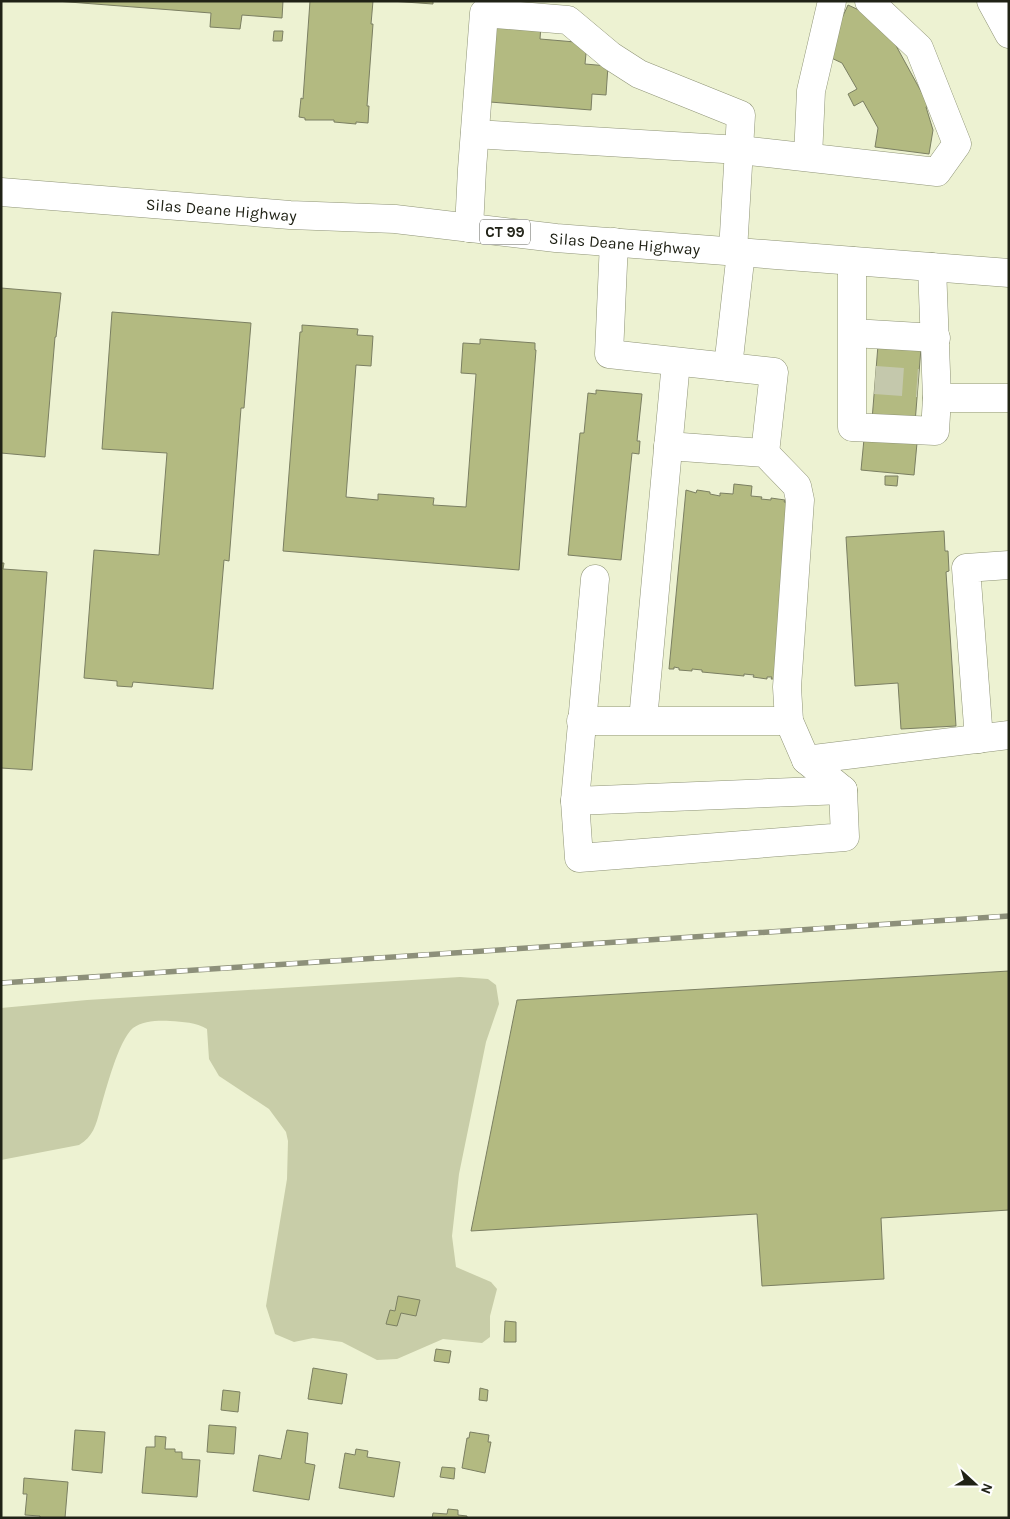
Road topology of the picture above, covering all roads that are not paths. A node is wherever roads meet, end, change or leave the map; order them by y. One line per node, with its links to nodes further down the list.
1 (832, 1): 7 (main road)
2 (869, 1): 7 (main road)
3 (991, 1): 4 (main road)
4 (1009, 34)
5 (474, 134): 6 (main road); 6 (main road); 9 (main road)
6 (740, 150): 7 (main road); 11 (main road)
7 (808, 157)
8 (1, 192): 9 (main road, Silas Deane Highway / CT 99)
9 (470, 228): 10 (main road, Silas Deane Highway / CT 99)
10 (614, 242): 11 (main road, Silas Deane Highway / CT 99); 17 (main road)
11 (737, 252): 12 (main road, Silas Deane Highway / CT 99); 18 (main road)
12 (852, 261): 13 (main road, Silas Deane Highway / CT 99); 15 (main road)
13 (932, 267): 14 (main road, Silas Deane Highway / CT 99); 16 (main road)
14 (1009, 273)
15 (853, 333): 16 (main road); 19 (main road)
16 (936, 338): 19 (main road)
17 (676, 362): 18 (main road); 21 (main road)
18 (728, 367): 22 (main road)
19 (930, 388): 20 (main road)
20 (1009, 398)
21 (668, 446): 22 (main road); 25 (main road)
22 (764, 453): 27 (main road)
23 (1009, 565): 29 (main road)
24 (595, 579): 26 (main road)
25 (643, 720): 26 (main road); 27 (main road)
26 (581, 721): 32 (main road)
27 (788, 721): 30 (main road)
28 (1009, 735): 29 (main road)
29 (979, 739): 30 (main road)
30 (806, 760): 31 (main road)
31 (843, 790): 32 (main road); 32 (main road)
32 (575, 801)

